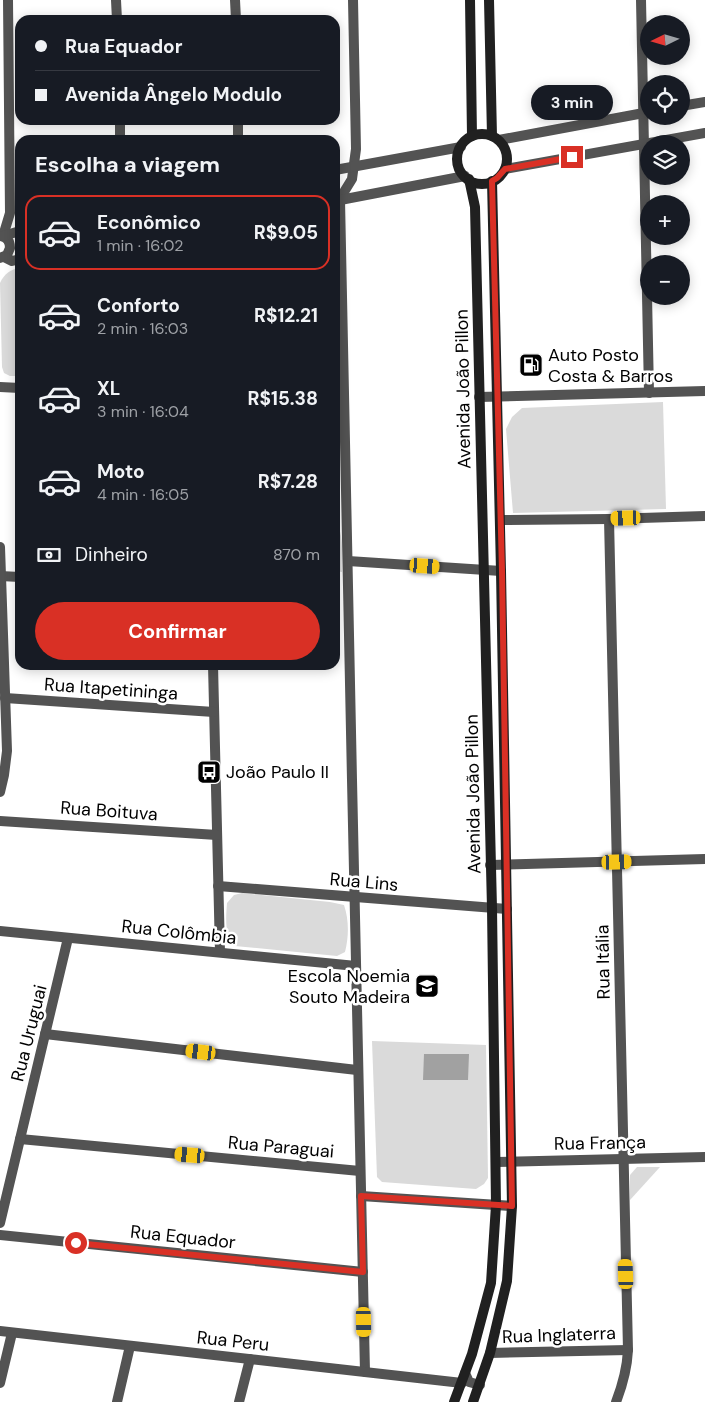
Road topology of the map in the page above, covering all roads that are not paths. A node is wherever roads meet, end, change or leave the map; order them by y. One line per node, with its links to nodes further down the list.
1 (8, 0): 29 (street)
2 (116, 0): 8 (street)
3 (235, 0): 9 (street)
4 (353, 0): 20 (street)
5 (470, 0): 15 (main road)
6 (489, 0): 17 (main road)
7 (641, 0): 10 (street)
8 (117, 15)
9 (236, 15)
10 (644, 75)
11 (705, 102): 12 (street)
12 (690, 104)
13 (640, 114): 17 (street)
14 (705, 133): 16 (street)
15 (472, 136): 17 (main road); 19 (main road)
16 (690, 136)
17 (495, 138): 22 (main road)
18 (640, 145): 22 (street)
19 (461, 147): 20 (street); 23 (main road)
20 (354, 167): 21 (street); 26 (street)
21 (340, 169)
22 (505, 169): 24 (main road)
23 (467, 178): 24 (main road); 27 (street); 37 (main road, Avenida João Pillon)
24 (492, 181): 38 (main road, Avenida João Pillon)
25 (644, 185): 36 (street)
26 (340, 197)
27 (340, 199)
28 (15, 232): 29 (street)
29 (2, 236): 30 (street)
30 (2, 258): 31 (street)
31 (15, 260)
32 (340, 293): 40 (street)
33 (0, 387): 34 (street)
34 (15, 388)
35 (705, 391): 36 (street)
36 (648, 393): 38 (street)
37 (479, 397): 38 (street); 46 (main road, Avenida João Pillon)
38 (497, 397): 43 (main road, Avenida João Pillon)
39 (340, 510): 40 (street)
40 (347, 511): 45 (street)
41 (705, 516): 42 (street)
42 (609, 519): 43 (street); 57 (street, Rua Itália)
43 (500, 520): 47 (main road, Avenida João Pillon)
44 (0, 548): 48 (street)
45 (348, 561): 46 (street); 61 (street)
46 (483, 570): 47 (street); 59 (main road, Avenida João Pillon)
47 (502, 571): 58 (main road, Avenida João Pillon)
48 (0, 576): 49 (street); 51 (street)
49 (15, 577)
50 (213, 670): 52 (street)
51 (5, 698): 52 (street, Rua Itapetininga); 53 (street)
52 (214, 712): 55 (street)
53 (0, 792)
54 (0, 820): 55 (street, Rua Boituva)
55 (217, 834): 60 (street)
56 (705, 859): 57 (street)
57 (617, 862): 58 (street); 72 (street, Rua Itália)
58 (507, 865): 59 (street); 63 (main road, Avenida João Pillon)
59 (490, 866): 62 (main road, Avenida João Pillon)
60 (218, 886): 61 (street, Rua Lins); 66 (street)
61 (354, 898): 62 (street, Rua Lins); 67 (street)
62 (492, 908): 63 (street, Rua Lins); 73 (main road, Avenida João Pillon)
63 (507, 910): 74 (main road, Avenida João Pillon)
64 (0, 931): 65 (street, Rua Colômbia)
65 (68, 938): 66 (street, Rua Colômbia); 68 (street, Rua Uruguai)
66 (220, 952): 67 (street, Rua Colômbia)
67 (356, 966): 69 (street)
68 (45, 1034): 69 (street); 70 (street, Rua Uruguai)
69 (358, 1070): 75 (street)
70 (20, 1139): 75 (street, Rua Paraguai); 79 (street, Rua Uruguai)
71 (705, 1157): 72 (street, Rua França)
72 (624, 1159): 74 (street, Rua França); 85 (street, Rua Itália)
73 (496, 1162): 74 (street, Rua França); 77 (main road, Avenida João Pillon)
74 (512, 1162): 78 (main road, Avenida João Pillon)
75 (360, 1171): 76 (street)
76 (361, 1196): 77 (street); 81 (street)
77 (496, 1205): 78 (street); 89 (main road, Avenida João Pillon)
78 (512, 1206): 86 (main road, Avenida João Pillon)
79 (0, 1223)
80 (0, 1235): 81 (street, Rua Equador)
81 (363, 1272): 88 (street)
82 (0, 1331): 83 (street, Rua Peru)
83 (12, 1333): 84 (street, Rua Peru); 90 (street)
84 (130, 1346): 87 (street, Rua Peru); 92 (street)
85 (628, 1350): 86 (street, Rua Inglaterra); 96 (street, Rua Itália)
86 (490, 1353): 91 (main road, Avenida João Pillon)
87 (250, 1359): 88 (street, Rua Peru); 93 (street)
88 (366, 1372): 89 (street, Rua Peru)
89 (463, 1378): 91 (street); 94 (main road, Avenida João Pillon)
90 (0, 1383)
91 (480, 1385): 95 (main road, Avenida João Pillon)
92 (117, 1402)
93 (239, 1402)
94 (454, 1402)
95 (473, 1402)
96 (616, 1402)

